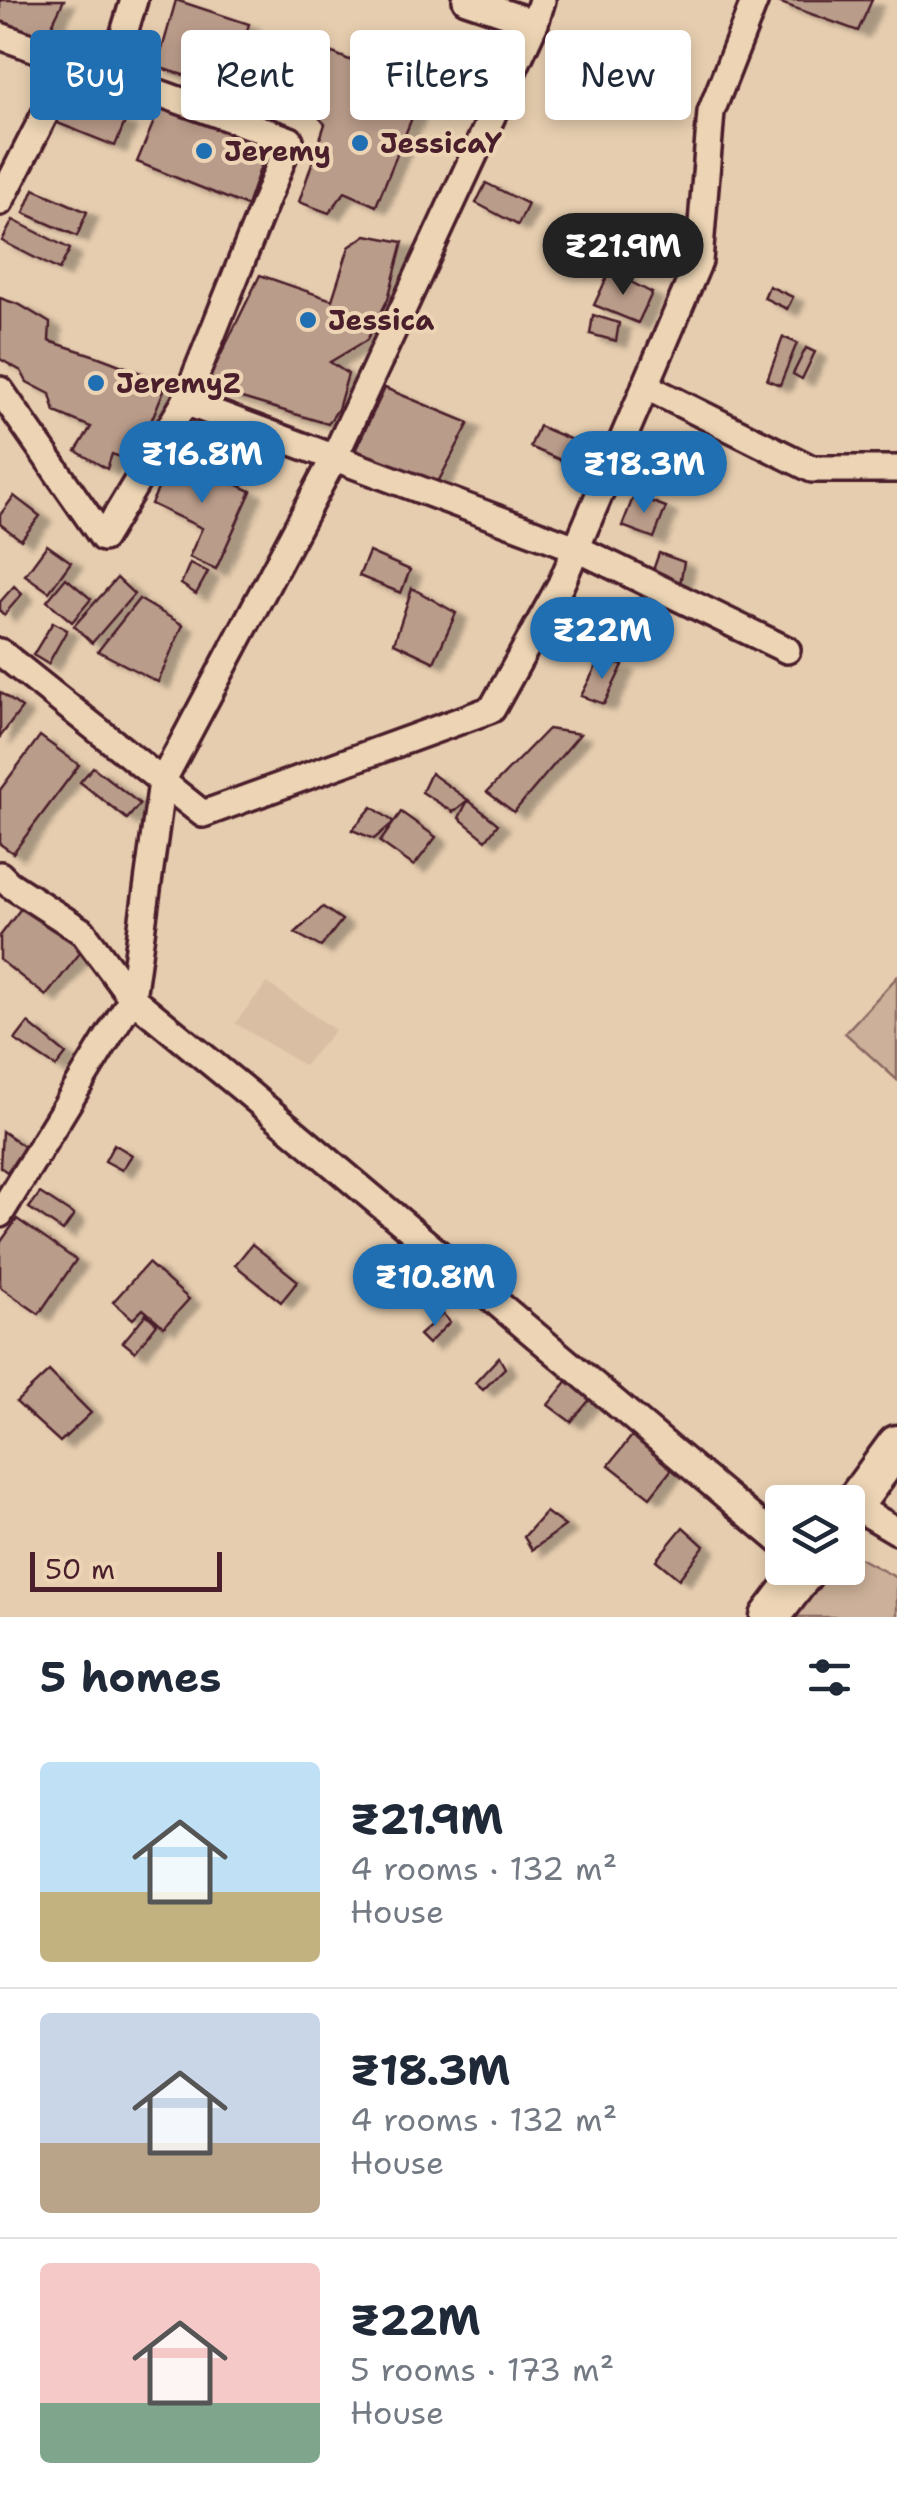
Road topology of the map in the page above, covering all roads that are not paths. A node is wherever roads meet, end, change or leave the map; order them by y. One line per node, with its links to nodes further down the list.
1 (134, 0): 5 (street)
2 (466, 0): 4 (street)
3 (754, 0): 11 (street)
4 (538, 11): 14 (street)
5 (125, 30)
6 (0, 36): 7 (street)
7 (30, 47)
8 (161, 94): 13 (street)
9 (40, 120): 10 (street)
10 (0, 202)
11 (645, 386): 15 (street); 16 (street)
12 (0, 390): 13 (street)
13 (184, 402): 14 (street)
14 (334, 458): 16 (street); 19 (street)
15 (897, 469)
16 (576, 548): 17 (street); 19 (street)
17 (787, 650)
18 (0, 652): 19 (street)
19 (162, 782): 21 (street)
20 (3, 886): 21 (street)
21 (132, 998): 22 (street); 28 (street)
22 (0, 1214)
23 (897, 1445): 24 (main road)
24 (865, 1488)
25 (865, 1512): 27 (street)
26 (865, 1515): 29 (street)
27 (897, 1520)
28 (765, 1529)
29 (897, 1531)
30 (794, 1585): 31 (main road)
31 (770, 1617)

